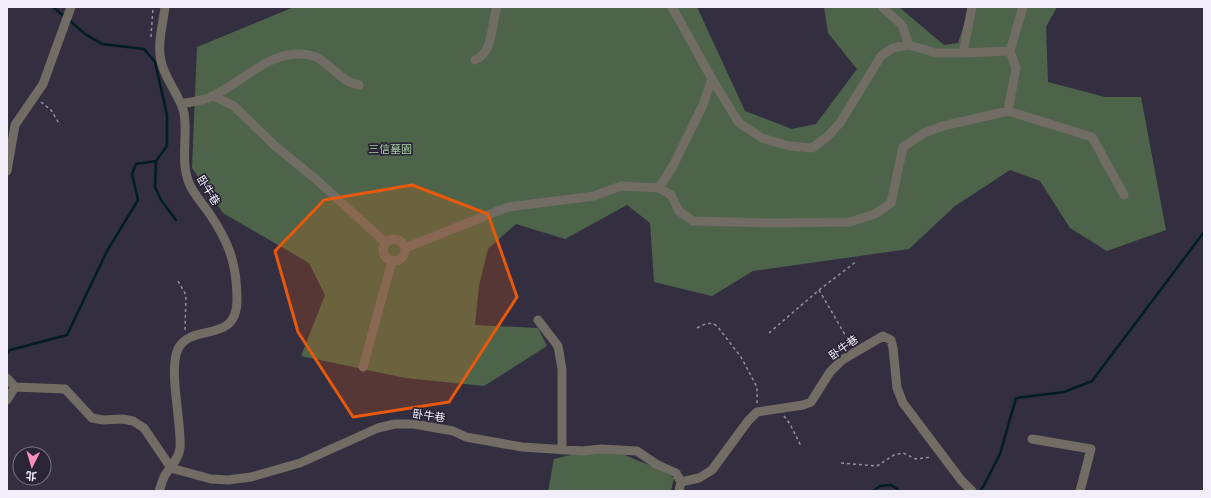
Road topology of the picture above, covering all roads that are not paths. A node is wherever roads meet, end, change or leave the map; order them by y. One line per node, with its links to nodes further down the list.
1 (165, 7): 15 (street, 卧牛巷)
2 (497, 7): 11 (street)
3 (672, 7): 12 (street)
4 (882, 7): 8 (street)
5 (972, 7): 10 (street)
6 (1023, 7): 9 (street)
7 (70, 10): 17 (street)
8 (909, 46): 10 (street); 12 (street)
9 (1010, 51): 10 (street); 16 (street)
10 (963, 54)
11 (475, 60)
12 (712, 79): 18 (street)
13 (359, 85): 14 (street)
14 (212, 96): 15 (street); 20 (street)
15 (181, 104): 30 (street, 卧牛巷)
16 (1008, 111): 18 (street); 19 (street)
17 (7, 171)
18 (659, 188): 21 (street)
19 (1124, 195)
20 (386, 243): 21 (street); 22 (street)
21 (405, 248): 22 (street)
22 (392, 261): 24 (street)
23 (538, 320): 29 (street)
24 (363, 367)
25 (7, 378): 26 (street)
26 (15, 387): 27 (street); 30 (street)
27 (7, 400)
28 (1032, 439): 35 (street)
29 (562, 450): 30 (street, 卧牛巷); 31 (street, 卧牛巷)
30 (171, 468): 32 (street)
31 (681, 482): 33 (street); 34 (street, 卧牛巷)
32 (159, 491)
33 (679, 491)
34 (972, 491)
35 (1080, 491)

